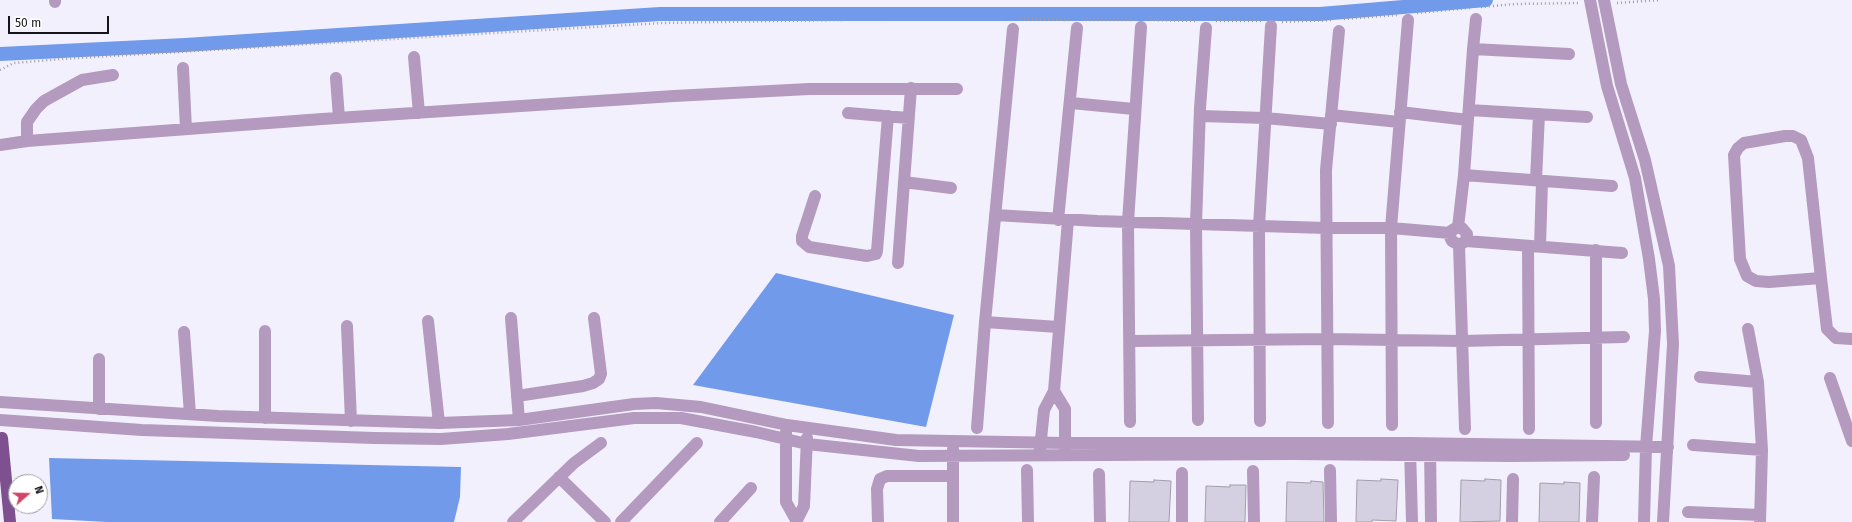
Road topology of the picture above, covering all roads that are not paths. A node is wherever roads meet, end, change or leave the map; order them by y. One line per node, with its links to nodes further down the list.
1 (1608, 4): 55 (street)
2 (1588, 5): 56 (street)
3 (1408, 16): 27 (street)
4 (1476, 19): 11 (street)
5 (1011, 22): 42 (street)
6 (1078, 22): 19 (street)
7 (1140, 23): 20 (street)
8 (1206, 23): 26 (street)
9 (1271, 23): 31 (street)
10 (1338, 32): 32 (street)
11 (1473, 49): 12 (street); 24 (street)
12 (1570, 54)
13 (414, 57): 21 (street)
14 (183, 68): 33 (street)
15 (113, 74): 34 (street)
16 (336, 78): 29 (street)
17 (912, 88): 18 (street); 21 (street); 30 (street)
18 (958, 89)
19 (1071, 103): 20 (street); 43 (street)
20 (1134, 109): 44 (street)
21 (419, 113): 29 (street)
22 (848, 113): 25 (street)
23 (1539, 114): 24 (street); 28 (street); 37 (street)
24 (1468, 115): 27 (street); 36 (street)
25 (888, 116): 30 (street); 41 (street)
26 (1200, 116): 31 (street); 45 (street)
27 (1399, 117): 32 (street); 48 (street)
28 (1587, 117)
29 (339, 118): 33 (street)
30 (908, 118): 38 (street)
31 (1266, 118): 32 (street); 46 (street)
32 (1331, 120): 47 (street)
33 (186, 129): 34 (street)
34 (27, 141): 35 (street)
35 (0, 145)
36 (1464, 175): 37 (street); 49 (street)
37 (1539, 180): 39 (street); 51 (street)
38 (904, 182): 40 (street); 54 (street)
39 (1612, 186)
40 (952, 188)
41 (815, 196)
42 (995, 215): 43 (street); 61 (street)
43 (1063, 220): 44 (street); 63 (street)
44 (1128, 222): 45 (street); 71 (street)
45 (1196, 224): 46 (street); 75 (street)
46 (1259, 226): 47 (street); 72 (street)
47 (1326, 228): 48 (street); 69 (street)
48 (1391, 228): 49 (street); 73 (street)
49 (1454, 230): 50 (street)
50 (1463, 243): 51 (street); 76 (street)
51 (1534, 246): 52 (street); 74 (street)
52 (1596, 250): 53 (street); 67 (street)
53 (1622, 253)
54 (898, 263)
55 (1669, 266): 56 (street); 117 (street)
56 (1650, 268): 116 (street)
57 (1821, 278): 57 (street); 70 (street)
58 (511, 318): 82 (street)
59 (594, 318): 82 (street)
60 (428, 321): 93 (street)
61 (985, 322): 63 (street); 99 (street)
62 (347, 326): 90 (street)
63 (1058, 327): 81 (street)
64 (1748, 329): 80 (street)
65 (265, 330): 86 (street)
66 (184, 332): 85 (street)
67 (1596, 338): 68 (street); 74 (street); 95 (street)
68 (1624, 338)
69 (1326, 339): 72 (street); 73 (street); 94 (street)
70 (1852, 339)
71 (1130, 340): 75 (street); 91 (street)
72 (1260, 340): 75 (street); 92 (street)
73 (1392, 340): 76 (street); 97 (street)
74 (1528, 340): 76 (street); 101 (street)
75 (1198, 341): 89 (street)
76 (1462, 341): 100 (street)
77 (99, 359): 84 (street)
78 (1700, 377): 80 (street)
79 (1830, 378): 104 (street)
80 (1758, 382): 115 (street)
81 (1054, 390): 106 (street); 113 (street)
82 (517, 396): 88 (street)
83 (0, 402): 84 (street)
84 (99, 409): 85 (street)
85 (190, 414): 86 (street)
86 (265, 418): 90 (street)
87 (0, 420): 102 (street); 103 (street)
88 (519, 420): 93 (street); 96 (street)
89 (1198, 420)
90 (352, 421): 93 (street)
91 (1130, 422)
92 (1260, 422)
93 (439, 423)
94 (1328, 423)
95 (1596, 423)
96 (787, 425): 98 (street); 103 (street)
97 (1392, 425)
98 (807, 427): 105 (street); 111 (street)
99 (977, 428)
100 (1466, 429)
101 (1529, 429)
102 (1, 438): 135 (main road)
103 (786, 440): 111 (street); 134 (street)
104 (1852, 441)
105 (953, 442): 106 (street); 119 (street)
106 (1040, 442): 113 (street); 120 (street)
107 (1176, 442): 110 (street); 113 (street); 121 (street)
108 (601, 443): 128 (street)
109 (697, 443): 138 (street)
110 (1410, 443): 114 (street); 118 (street)
111 (807, 444): 119 (street); 134 (street)
112 (1693, 446): 115 (street)
113 (1065, 449): 120 (street); 121 (street)
114 (1430, 450): 116 (street); 118 (street); 148 (street)
115 (1762, 450): 133 (street)
116 (1646, 451): 117 (street); 151 (street)
117 (1667, 451): 152 (street)
118 (1410, 455): 121 (street); 147 (street)
119 (953, 456): 120 (street); 127 (street)
120 (1040, 456)
121 (1177, 456)
122 (1028, 470): 142 (street)
123 (1330, 470): 146 (street)
124 (1253, 471): 145 (street)
125 (1182, 473): 144 (street)
126 (1099, 474): 143 (street)
127 (953, 476): 140 (street); 141 (street)
128 (560, 477): 136 (street); 137 (street)
129 (1594, 477): 150 (street)
130 (1513, 479): 149 (street)
131 (751, 488): 139 (street)
132 (1688, 512): 133 (street)
133 (1760, 519)
134 (796, 521)
135 (10, 522)
136 (513, 522)
137 (605, 522)
138 (621, 522)
139 (720, 522)
140 (878, 522)
141 (953, 522)
142 (1028, 522)
143 (1100, 522)
144 (1182, 522)
145 (1254, 522)
146 (1331, 522)
147 (1412, 522)
148 (1431, 522)
149 (1512, 522)
150 (1592, 522)
151 (1644, 522)
152 (1663, 522)

